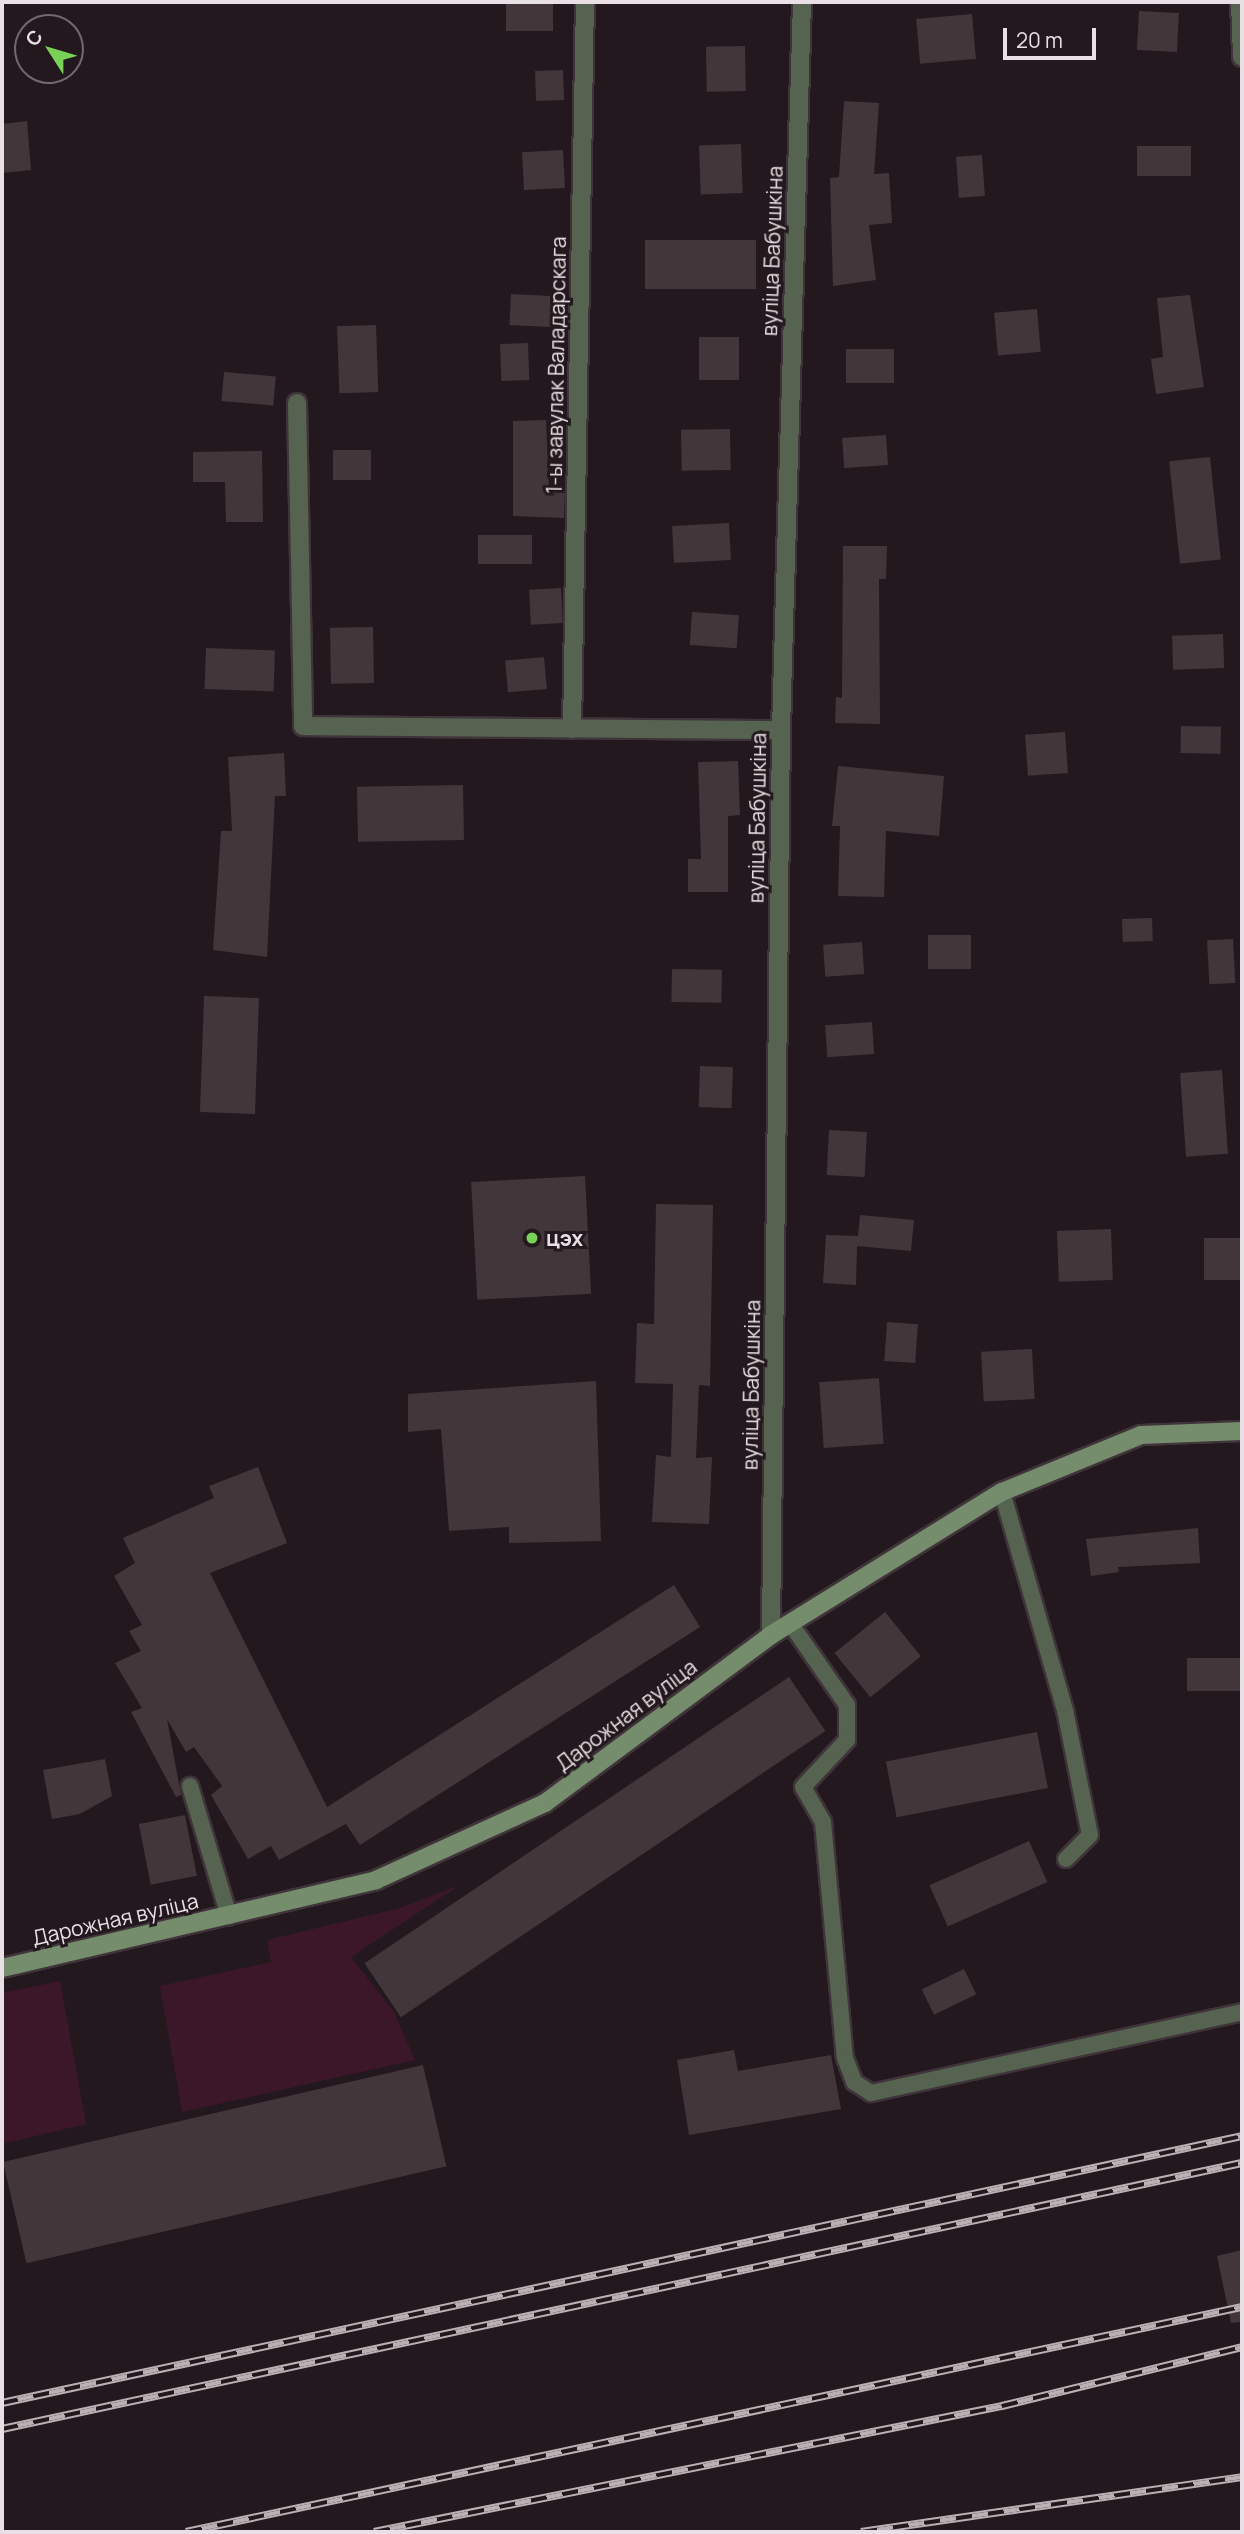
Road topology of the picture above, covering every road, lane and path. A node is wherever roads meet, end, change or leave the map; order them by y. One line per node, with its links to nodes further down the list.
1 (584, 2): 6 (street, 1-ы завулак Валадарскага)
2 (802, 2): 7 (street, вуліца Бабушкіна)
3 (1240, 2): 4 (street)
4 (1242, 57)
5 (297, 403): 6 (street)
6 (572, 729): 7 (street)
7 (781, 730): 11 (street, вуліца Бабушкіна)
8 (1242, 1431): 9 (street, Дарожная вуліца)
9 (1002, 1492): 10 (street, Дарожная вуліца); 13 (lane)
10 (790, 1623): 11 (street, Дарожная вуліца); 16 (lane)
11 (771, 1635): 14 (street, Дарожная вуліца)
12 (190, 1786): 14 (lane)
13 (1066, 1859)
14 (229, 1916): 15 (street, Дарожная вуліца)
15 (2, 1968)
16 (1242, 2012)

